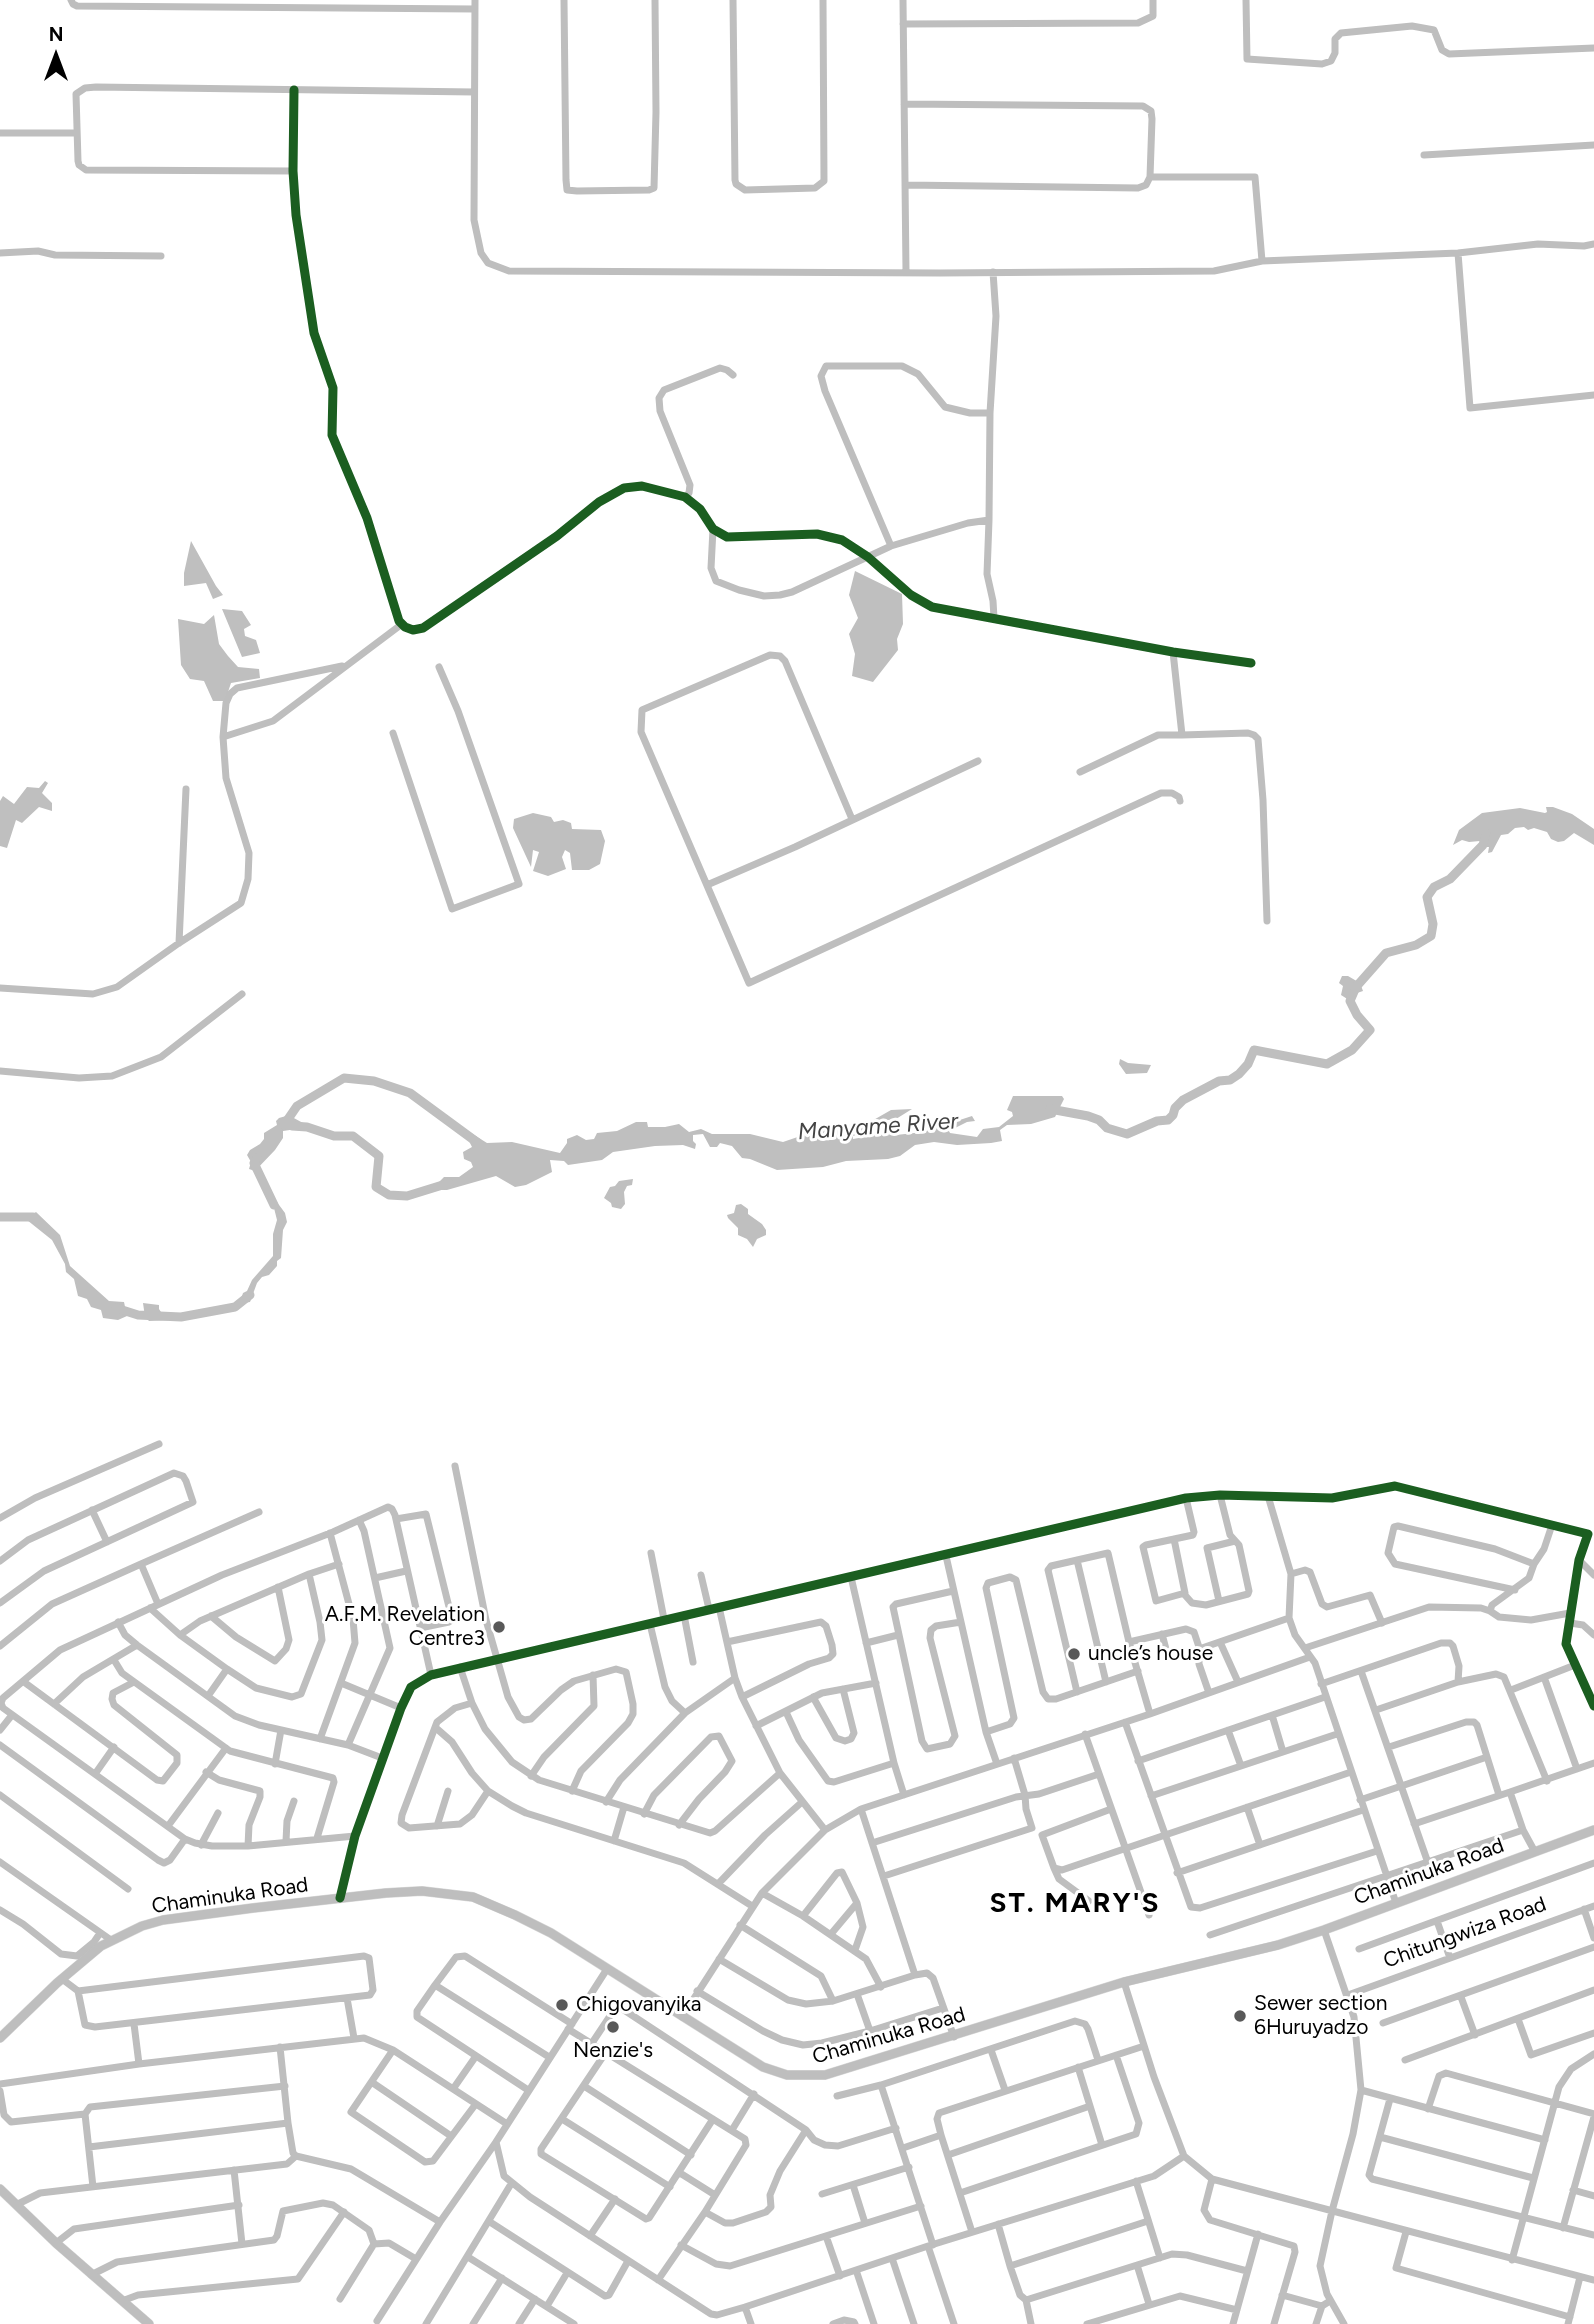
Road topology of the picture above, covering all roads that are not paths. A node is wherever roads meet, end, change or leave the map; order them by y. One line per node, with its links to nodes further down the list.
1 (71, 0): 9 (street)
2 (564, 0): 3 (street)
3 (655, 0)
4 (733, 0): 5 (street)
5 (823, 0)
6 (903, 0): 10 (street)
7 (1153, 0): 10 (street)
8 (1246, 0): 11 (street)
9 (475, 4): 13 (street)
10 (903, 24): 14 (street)
11 (1594, 48)
12 (294, 90): 13 (street); 16 (street); 19 (street)
13 (474, 92): 27 (street)
14 (904, 104): 20 (street); 21 (street)
15 (0, 133): 16 (street)
16 (76, 133): 19 (street)
17 (1594, 145): 18 (street)
18 (1424, 155)
19 (293, 170): 38 (street)
20 (1150, 177): 21 (street); 26 (street)
21 (905, 185): 27 (street)
22 (1594, 244): 24 (street)
23 (0, 253): 25 (street)
24 (1458, 253): 26 (street); 30 (street)
25 (161, 256)
26 (1262, 261): 28 (street)
27 (906, 271): 28 (street)
28 (993, 272): 31 (street)
29 (733, 375): 32 (street)
30 (1594, 395)
31 (990, 413): 33 (street); 35 (street)
32 (685, 497): 34 (street); 38 (street)
33 (989, 520): 35 (street); 37 (street)
34 (713, 529): 36 (street); 36 (street)
35 (891, 546): 36 (street)
36 (868, 556): 37 (street)
37 (994, 618): 39 (street)
38 (402, 624): 41 (street)
39 (1173, 652): 40 (street); 44 (street)
40 (1251, 663)
41 (346, 664): 45 (street); 45 (street)
42 (439, 667): 43 (street)
43 (393, 733)
44 (1182, 735): 47 (street); 52 (street)
45 (223, 737): 53 (street)
46 (978, 761): 50 (street)
47 (1080, 772)
48 (186, 789): 53 (street)
49 (1180, 800): 51 (street)
50 (852, 819): 51 (street); 51 (street)
51 (707, 885)
52 (1267, 921)
53 (179, 943): 54 (street)
54 (0, 988)
55 (242, 994): 56 (street)
56 (0, 1072)
57 (159, 1444): 64 (street)
58 (455, 1466): 124 (street)
59 (1220, 1495): 60 (street); 61 (street); 71 (street)
60 (1268, 1496): 67 (street); 83 (street)
61 (1186, 1499): 70 (street); 74 (street)
62 (92, 1510): 72 (street); 72 (street); 77 (street)
63 (259, 1512): 78 (street)
64 (0, 1518)
65 (396, 1519): 66 (street); 81 (street); 109 (street)
66 (359, 1520): 68 (street); 87 (street)
67 (1552, 1525): 69 (street); 80 (street)
68 (330, 1533): 79 (street); 94 (street)
69 (1591, 1534): 76 (street)
70 (1174, 1539): 91 (street); 91 (street)
71 (1235, 1541): 92 (street); 92 (street)
72 (107, 1542): 93 (street)
73 (651, 1553): 103 (street)
74 (946, 1556): 86 (street); 90 (street)
75 (1077, 1560): 117 (street); 138 (street); 146 (street)
76 (1579, 1560): 85 (street); 99 (street)
77 (0, 1561)
78 (141, 1564): 94 (street); 119 (street)
79 (339, 1564): 82 (street); 141 (street)
80 (1534, 1564): 89 (street); 89 (street)
81 (406, 1571): 87 (street); 109 (street)
82 (309, 1574): 88 (street); 129 (street)
83 (1291, 1574): 102 (street); 106 (street)
84 (701, 1575): 97 (street)
85 (1594, 1575)
86 (851, 1577): 95 (street); 116 (street)
87 (375, 1578): 148 (street)
88 (278, 1587): 101 (street); 101 (street)
89 (1515, 1590): 98 (street)
90 (953, 1591): 105 (street); 110 (street)
91 (1184, 1594): 92 (street)
92 (1219, 1601)
93 (0, 1603)
94 (158, 1604): 96 (street)
95 (719, 1607): 97 (street); 115 (street)
96 (150, 1608): 104 (street); 112 (street)
97 (709, 1609): 100 (street)
98 (1490, 1611): 99 (street); 106 (street)
99 (1570, 1613): 107 (street)
100 (684, 1615): 103 (street); 126 (street)
101 (211, 1616): 112 (street)
102 (1289, 1618): 114 (street); 121 (street)
103 (664, 1619): 108 (street)
104 (118, 1622): 118 (street); 136 (street)
105 (961, 1622): 110 (street); 169 (street)
106 (1382, 1623): 121 (street)
107 (1570, 1623): 113 (street); 127 (street)
108 (650, 1624): 124 (street); 159 (street)
109 (420, 1628): 132 (street)
110 (898, 1634): 116 (street)
111 (1162, 1634): 117 (street); 120 (street); 122 (street)
112 (180, 1635): 129 (street)
113 (1594, 1635)
114 (1220, 1642): 120 (street); 139 (street)
115 (727, 1643): 135 (street); 150 (street)
116 (866, 1643): 142 (street)
117 (1129, 1643): 130 (street)
118 (137, 1645): 125 (street); 149 (street)
119 (0, 1646)
120 (1199, 1647): 147 (street)
121 (1305, 1648): 123 (street)
122 (1168, 1657)
123 (1310, 1657): 139 (street); 143 (street)
124 (498, 1658): 128 (street); 133 (street)
125 (114, 1660): 137 (street); 154 (street)
126 (693, 1662)
127 (1575, 1665): 134 (street); 155 (street)
128 (460, 1667): 132 (street); 153 (street)
129 (227, 1669): 149 (street)
130 (1138, 1671): 138 (street); 160 (street)
131 (1362, 1671): 140 (street); 143 (street); 157 (street)
132 (431, 1675): 156 (street)
133 (593, 1675): 194 (street); 199 (street)
134 (1544, 1677): 145 (street); 188 (street)
135 (735, 1678): 150 (street); 159 (street)
136 (24, 1682): 154 (street); 161 (street)
137 (134, 1682): 175 (street); 177 (street)
138 (1106, 1682): 146 (street)
139 (1238, 1682): 147 (street)
140 (1458, 1682): 145 (street); 157 (street)
141 (341, 1683): 148 (street); 172 (street)
142 (876, 1683): 144 (street); 183 (street)
143 (1321, 1684): 152 (street)
144 (843, 1689): 151 (street); 151 (street)
145 (1511, 1690): 195 (street)
146 (1077, 1692): 169 (street)
147 (1209, 1693): 160 (street)
148 (371, 1695): 156 (street); 174 (street)
149 (208, 1696): 167 (street)
150 (742, 1697): 164 (street)
151 (813, 1697): 158 (street)
152 (1325, 1697): 162 (street); 171 (street)
153 (472, 1703): 165 (street); 194 (street)
154 (54, 1704): 175 (street)
155 (1594, 1706)
156 (401, 1708): 180 (street)
157 (1376, 1710): 176 (street)
158 (786, 1712): 164 (street); 183 (street)
159 (685, 1713): 208 (street)
160 (1150, 1714): 163 (street)
161 (12, 1715): 166 (street); 192 (street)
162 (1272, 1715): 168 (street); 178 (street)
163 (1125, 1721): 170 (street); 182 (street)
164 (756, 1726): 191 (street)
165 (436, 1728): 198 (street); 220 (street)
166 (0, 1730)
167 (281, 1730): 172 (street); 185 (street)
168 (1228, 1730): 182 (street); 187 (street)
169 (986, 1732): 186 (street)
170 (1085, 1734): 181 (street); 193 (street)
171 (1337, 1734): 178 (street); 190 (street)
172 (320, 1739): 174 (street)
173 (0, 1745): 227 (street)
174 (348, 1745): 180 (street)
175 (114, 1747): 192 (street)
176 (1389, 1747): 179 (street); 196 (street)
177 (226, 1748): 185 (street); 189 (street)
178 (1283, 1752): 187 (street)
179 (1487, 1757): 196 (street); 204 (street)
180 (382, 1758): 225 (street)
181 (1014, 1758): 186 (street); 203 (street)
182 (1138, 1760): 205 (street)
183 (894, 1763): 202 (street)
184 (1594, 1763): 188 (street)
185 (275, 1764): 226 (street)
186 (996, 1764): 202 (street)
187 (1241, 1766): 205 (street)
188 (1577, 1769): 195 (street)
189 (206, 1772): 219 (street); 233 (street)
190 (1351, 1772): 206 (street); 211 (street)
191 (780, 1773): 209 (street); 218 (street)
192 (94, 1774): 219 (street)
193 (1099, 1774): 203 (street); 213 (street)
194 (531, 1776): 199 (street)
195 (1547, 1781): 200 (street)
196 (1401, 1786): 206 (street); 217 (street)
197 (448, 1791): 220 (street)
198 (488, 1791): 220 (street); 229 (street)
199 (572, 1791): 208 (street)
200 (1510, 1792): 204 (street); 222 (street)
201 (0, 1795): 245 (street)
202 (904, 1795): 212 (street)
203 (1025, 1795): 230 (street); 243 (street)
204 (1499, 1795): 217 (street)
205 (1151, 1796): 224 (street)
206 (1360, 1800): 214 (street)
207 (294, 1801): 228 (street)
208 (606, 1802): 210 (street)
209 (802, 1802): 221 (street); 244 (street)
210 (624, 1807): 216 (street); 229 (street)
211 (1247, 1807): 224 (street); 232 (street)
212 (860, 1809): 221 (street); 230 (street)
213 (1111, 1809): 234 (street); 240 (street)
214 (1363, 1810): 232 (street); 235 (street)
215 (218, 1813): 231 (street)
216 (644, 1814): 218 (street); 218 (street)
217 (1414, 1824): 237 (street)
218 (679, 1825)
219 (168, 1826): 227 (street)
220 (437, 1826)
221 (825, 1830): 246 (street)
222 (1523, 1830): 236 (street); 237 (street)
223 (1594, 1830): 236 (main road, Chaminuka Road)
224 (1164, 1835): 234 (street); 241 (street)
225 (355, 1836): 226 (street); 247 (street)
226 (317, 1838): 228 (street)
227 (185, 1839): 231 (street)
228 (286, 1841): 233 (street)
229 (614, 1841): 244 (street)
230 (872, 1843): 243 (street)
231 (201, 1845): 233 (street)
232 (1260, 1845): 241 (street)
233 (248, 1846)
234 (1125, 1847): 240 (street); 255 (street)
235 (1377, 1850): 241 (street); 242 (street)
236 (1535, 1852): 250 (main road, Chaminuka Road)
237 (1427, 1860): 242 (street)
238 (0, 1862): 260 (street)
239 (1594, 1863): 257 (street)
240 (1054, 1868): 248 (street)
241 (1177, 1873)
242 (1386, 1875): 250 (street); 262 (street)
243 (884, 1876): 271 (street)
244 (718, 1884): 251 (street)
245 (128, 1889)
246 (762, 1893): 251 (street); 256 (street)
247 (340, 1898): 264 (main road, Chaminuka Road); 270 (main road, Chaminuka Road)
248 (1089, 1901)
249 (857, 1903): 256 (street); 261 (street); 267 (street)
250 (1395, 1903): 259 (main road, Chaminuka Road)
251 (752, 1906): 258 (street)
252 (1594, 1906): 253 (street, Chitungwiza Road)
253 (1584, 1909): 263 (street); 268 (street, Chitungwiza Road)
254 (0, 1910): 260 (street)
255 (1149, 1915)
256 (803, 1916): 261 (street)
257 (1437, 1921): 266 (street); 268 (street)
258 (740, 1925): 269 (street); 283 (street)
259 (1324, 1930): 273 (main road, Chaminuka Road); 280 (street)
260 (100, 1933): 264 (street)
261 (831, 1934): 267 (street)
262 (1210, 1935)
263 (1594, 1937)
264 (111, 1940): 272 (main road, Chaminuka Road)
265 (1594, 1947): 281 (street)
266 (1359, 1949)
267 (855, 1950): 275 (street)
268 (1450, 1958): 280 (street, Chitungwiza Road)
269 (719, 1959): 278 (street); 283 (street)
270 (607, 1969): 285 (main road, Chaminuka Road); 289 (street)
271 (915, 1975): 275 (street); 284 (street)
272 (62, 1979): 277 (street); 294 (main road, Chaminuka Road)
273 (1124, 1983): 293 (main road, Chaminuka Road); 297 (street)
274 (435, 1985): 289 (street); 304 (street); 305 (street)
275 (881, 1987): 279 (street)
276 (1594, 1990): 286 (street)
277 (78, 1991): 282 (street); 288 (street)
278 (697, 1992): 285 (street); 290 (street)
279 (857, 1994): 283 (street); 290 (street)
280 (1348, 1995): 318 (street)
281 (1461, 1997): 287 (street); 292 (street)
282 (347, 1998): 288 (street); 295 (street)
283 (833, 2001)
284 (943, 2008): 290 (street); 293 (street)
285 (682, 2017): 293 (main road, Chaminuka Road)
286 (1518, 2019): 291 (street); 292 (street)
287 (1383, 2023)
288 (134, 2024): 308 (street)
289 (570, 2027): 296 (street); 305 (street)
290 (870, 2031)
291 (1594, 2033)
292 (1475, 2035): 307 (street)
293 (954, 2037)
294 (0, 2038)
295 (354, 2038): 298 (street); 299 (street)
296 (592, 2043): 301 (street); 320 (street)
297 (1144, 2046): 303 (street); 349 (street)
298 (280, 2047): 308 (street); 313 (street)
299 (393, 2050): 310 (street); 315 (street)
300 (991, 2050): 306 (street); 312 (street); 317 (street)
301 (606, 2052): 314 (street); 330 (street)
302 (1594, 2053): 323 (street)
303 (1116, 2055): 306 (street); 341 (street)
304 (476, 2056): 315 (street); 316 (street)
305 (549, 2057): 316 (street)
306 (1098, 2060): 309 (street)
307 (1405, 2060)
308 (139, 2064): 311 (street)
309 (1078, 2067): 317 (street); 325 (street)
310 (373, 2083): 337 (street); 337 (street)
311 (0, 2084)
312 (881, 2085): 321 (street); 333 (street)
313 (285, 2086): 327 (street); 331 (street)
314 (584, 2086): 329 (street); 346 (street)
315 (453, 2089): 324 (street)
316 (528, 2090): 332 (street)
317 (1005, 2090): 336 (street)
318 (1362, 2090): 322 (street); 370 (street)
319 (0, 2091): 327 (street)
320 (754, 2094): 334 (street); 335 (street)
321 (837, 2096)
322 (1390, 2099): 326 (street); 338 (street)
323 (1554, 2102): 326 (street); 328 (street); 339 (street)
324 (475, 2105): 332 (street); 337 (street)
325 (1090, 2106): 341 (street); 347 (street)
326 (1428, 2109): 339 (street)
327 (85, 2114): 342 (street)
328 (1594, 2115): 344 (street)
329 (562, 2119): 359 (street); 366 (street)
330 (713, 2119): 334 (street); 346 (street)
331 (288, 2123): 342 (street); 348 (street)
332 (507, 2124): 340 (street)
333 (896, 2128): 335 (street); 343 (street)
334 (732, 2130): 364 (street)
335 (806, 2130): 372 (street)
336 (941, 2135): 343 (street); 347 (street)
337 (451, 2136)
338 (1380, 2137): 353 (street); 373 (street)
339 (1545, 2140): 353 (street)
340 (496, 2142): 356 (street); 375 (street)
341 (1102, 2146): 362 (street)
342 (89, 2147): 358 (street)
343 (903, 2148): 350 (street)
344 (1584, 2150): 345 (street); 361 (street)
345 (1594, 2153)
346 (691, 2155): 352 (street)
347 (948, 2155): 362 (street)
348 (296, 2156): 351 (street); 375 (street)
349 (1184, 2156): 354 (street); 355 (street)
350 (909, 2167): 357 (street); 369 (street)
351 (234, 2170): 358 (street); 368 (street)
352 (680, 2172): 359 (street); 364 (street)
353 (1533, 2178): 373 (street)
354 (1212, 2179): 370 (street); 382 (street)
355 (1136, 2181): 374 (street); 378 (street)
356 (511, 2184): 376 (street); 384 (street)
357 (853, 2185): 363 (street); 377 (street)
358 (93, 2187): 367 (street)
359 (670, 2188): 366 (street)
360 (0, 2189): 367 (main road)
361 (1573, 2190): 365 (street); 379 (street)
362 (960, 2193): 380 (street)
363 (821, 2194)
364 (715, 2195): 372 (street)
365 (1594, 2196)
366 (615, 2199): 384 (street)
367 (16, 2204): 386 (main road)
368 (239, 2205): 386 (street); 387 (street)
369 (921, 2206): 377 (street); 390 (street)
370 (1332, 2211): 381 (street); 413 (street)
371 (344, 2212): 387 (street); 388 (street); 412 (street)
372 (705, 2212): 389 (street)
373 (1522, 2218): 379 (street); 395 (street)
374 (1148, 2221): 393 (street); 398 (street)
375 (440, 2222): 394 (street)
376 (490, 2222): 391 (street); 401 (street)
377 (865, 2223): 385 (street)
378 (998, 2224): 380 (street); 398 (street)
379 (1563, 2228): 383 (street)
380 (972, 2232): 390 (street)
381 (1406, 2232): 395 (street); 419 (street)
382 (1258, 2234): 400 (street); 408 (street)
383 (1594, 2235)
384 (590, 2236): 396 (street)
385 (826, 2236): 389 (street); 403 (street)
386 (57, 2244): 402 (main road)
387 (242, 2244): 402 (street)
388 (374, 2244): 394 (street); 409 (street)
389 (681, 2245): 406 (street)
390 (930, 2245): 392 (street); 431 (street)
391 (468, 2257): 405 (street); 423 (street)
392 (892, 2258): 399 (street); 430 (street)
393 (1160, 2258): 397 (street); 400 (street)
394 (416, 2259): 420 (street)
395 (1512, 2260): 404 (street)
396 (628, 2261): 401 (street); 406 (street)
397 (1137, 2265): 411 (street); 414 (street)
398 (1010, 2266): 411 (street)
399 (856, 2270): 403 (street); 429 (street)
400 (1247, 2271): 418 (street)
401 (567, 2273): 415 (street)
402 (92, 2275): 412 (main road)
403 (840, 2276): 417 (street)
404 (1580, 2277): 407 (street); 419 (street)
405 (502, 2278): 410 (street); 424 (street)
406 (657, 2280): 417 (street)
407 (1594, 2280)
408 (1282, 2295): 416 (street); 435 (street)
409 (340, 2298)
410 (535, 2299): 415 (street); 425 (street)
411 (1026, 2300): 432 (street)
412 (122, 2301): 422 (main road)
413 (1330, 2301): 416 (street); 437 (street)
414 (1149, 2304): 418 (street); 433 (street)
415 (547, 2306): 421 (street)
416 (1322, 2306): 436 (street)
417 (745, 2307): 426 (street)
418 (1237, 2310): 434 (street)
419 (1569, 2320)
420 (377, 2321)
421 (571, 2323)
422 (149, 2324)
423 (426, 2324)
424 (473, 2324)
425 (519, 2324)
426 (751, 2324)
427 (833, 2324): 428 (street)
428 (855, 2324)
429 (874, 2324)
430 (914, 2324)
431 (954, 2324)
432 (1031, 2324)
433 (1087, 2324)
434 (1233, 2324)
435 (1274, 2324)
436 (1316, 2324)
437 (1345, 2324)

